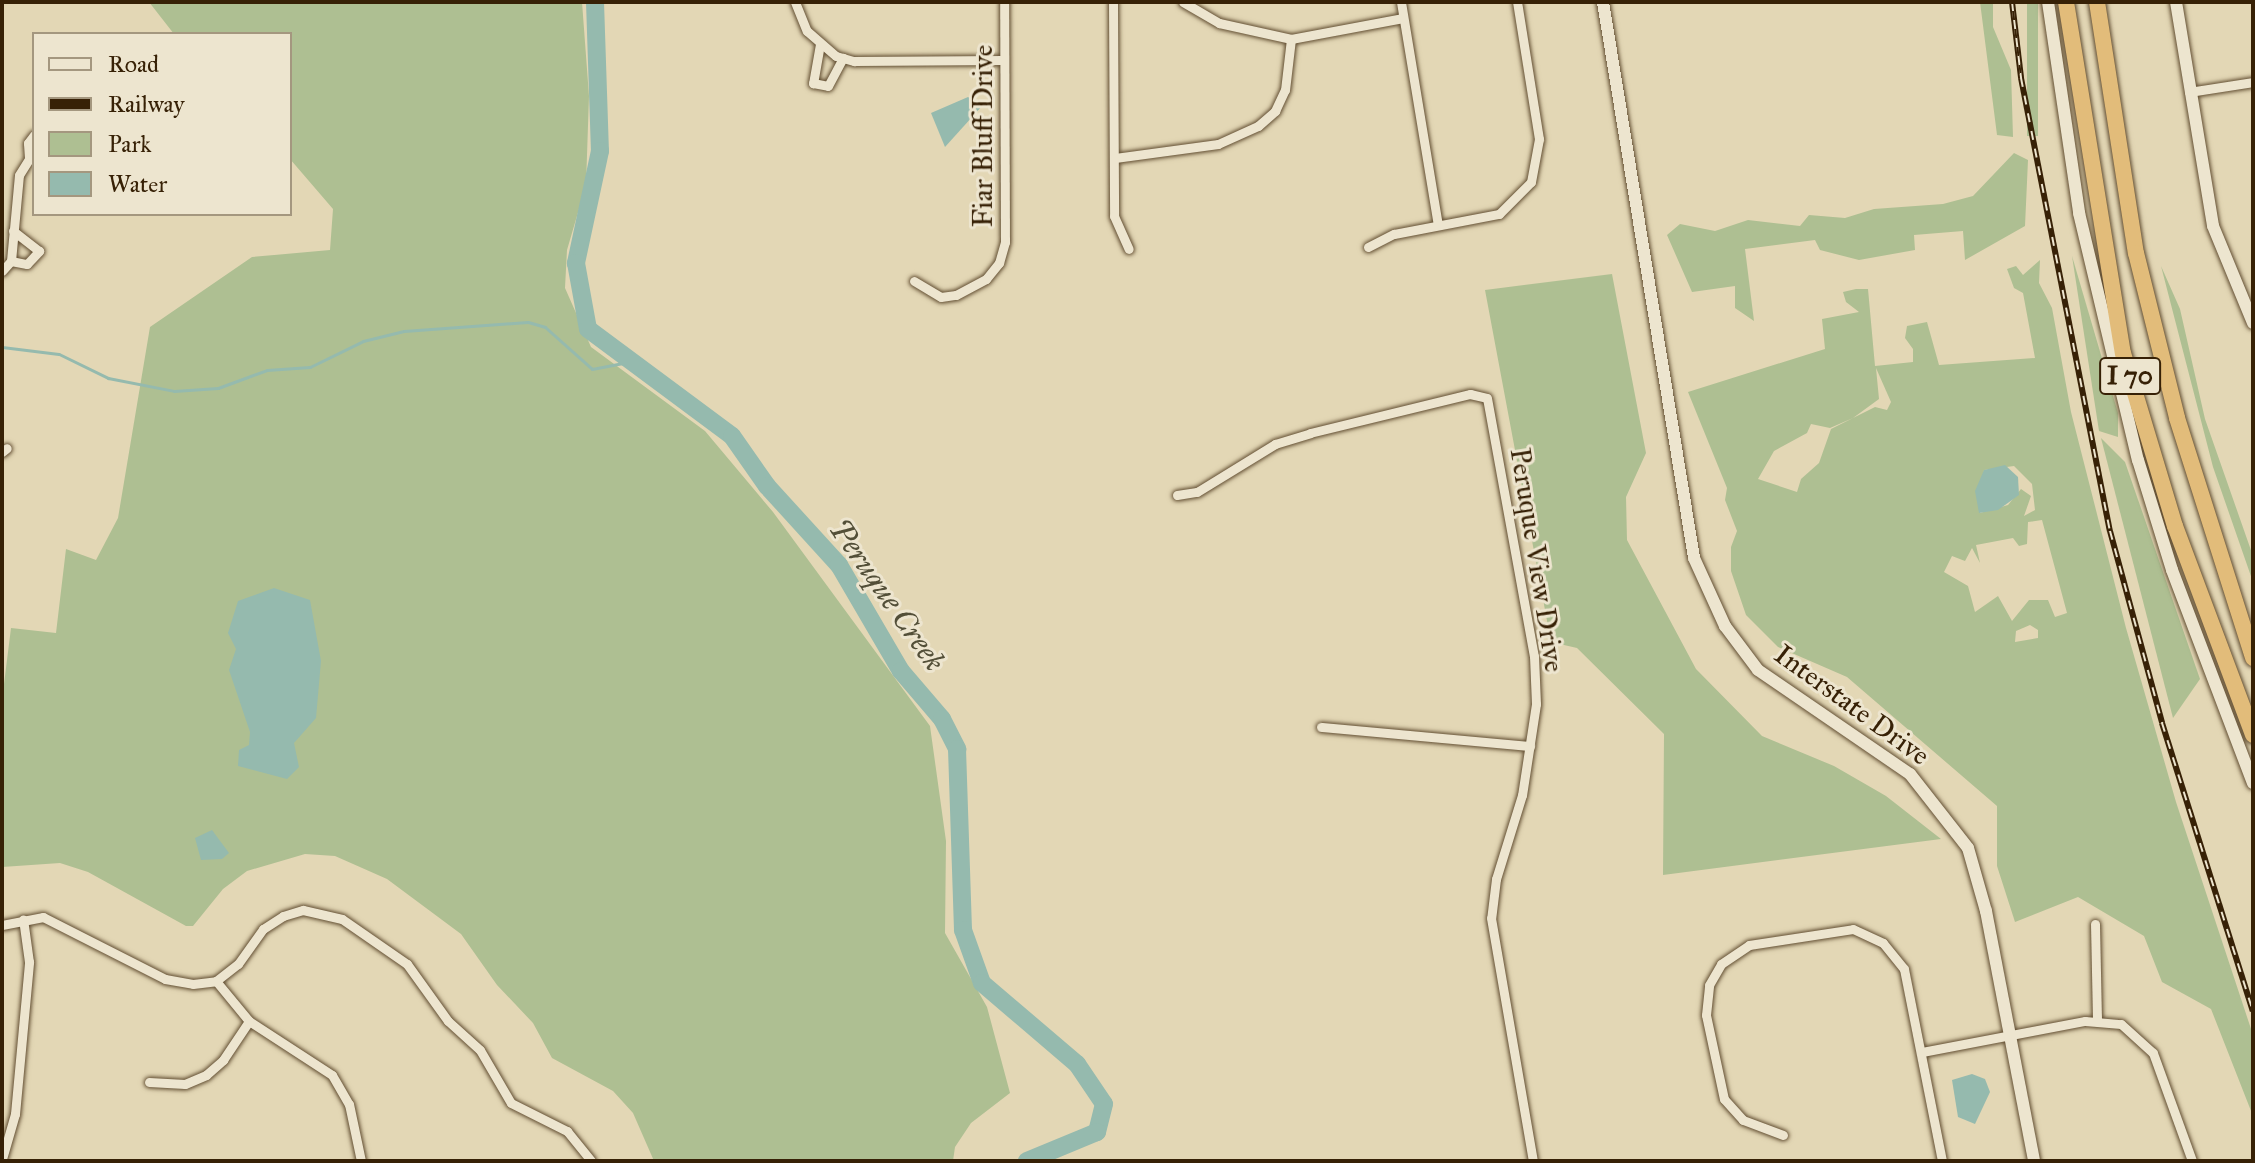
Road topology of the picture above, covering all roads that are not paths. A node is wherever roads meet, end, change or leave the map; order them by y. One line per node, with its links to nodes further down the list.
1 (795, 2): 14 (street)
2 (1004, 2): 16 (street, Fiar Bluff Drive)
3 (1113, 2): 20 (street)
4 (1183, 2): 13 (street)
5 (1401, 2): 12 (street)
6 (1517, 2): 21 (street)
7 (1603, 2): 41 (main road, Interstate Drive)
8 (2048, 2): 34 (main road)
9 (2066, 2): 32 (highway, I 70)
10 (2097, 2): 30 (highway, I 70)
11 (2176, 2): 18 (main road)
12 (1403, 18): 13 (street); 21 (street)
13 (1291, 39): 20 (street)
14 (820, 44): 15 (street); 15 (street)
15 (843, 58): 16 (street)
16 (1003, 60): 27 (street, Fiar Bluff Drive)
17 (2253, 82): 18 (street)
18 (2189, 92): 28 (main road)
19 (31, 155): 22 (street)
20 (1115, 158): 24 (street)
21 (1438, 225): 23 (street)
22 (13, 231): 25 (street); 25 (street)
23 (1368, 247)
24 (1129, 249)
25 (11, 261): 26 (street)
26 (2, 271)
27 (914, 281)
28 (2253, 323)
29 (1177, 495): 33 (street, Peruque View Drive)
30 (2253, 658)
31 (1321, 727): 33 (street)
32 (2253, 735)
33 (1530, 746): 48 (street, Peruque View Drive)
34 (2253, 783)
35 (23, 919): 37 (street); 38 (street); 45 (street)
36 (2095, 924): 39 (street)
37 (2, 925)
38 (216, 981): 40 (street); 47 (street)
39 (2097, 1019): 41 (street); 51 (street)
40 (249, 1021): 43 (street); 46 (street)
41 (2008, 1037): 42 (street); 50 (main road, Interstate Drive)
42 (1922, 1052): 44 (street); 49 (street)
43 (149, 1082)
44 (1783, 1135)
45 (2, 1159)
46 (357, 1160)
47 (591, 1161)
48 (1533, 1161)
49 (1942, 1161)
50 (2034, 1161)
51 (2192, 1161)

